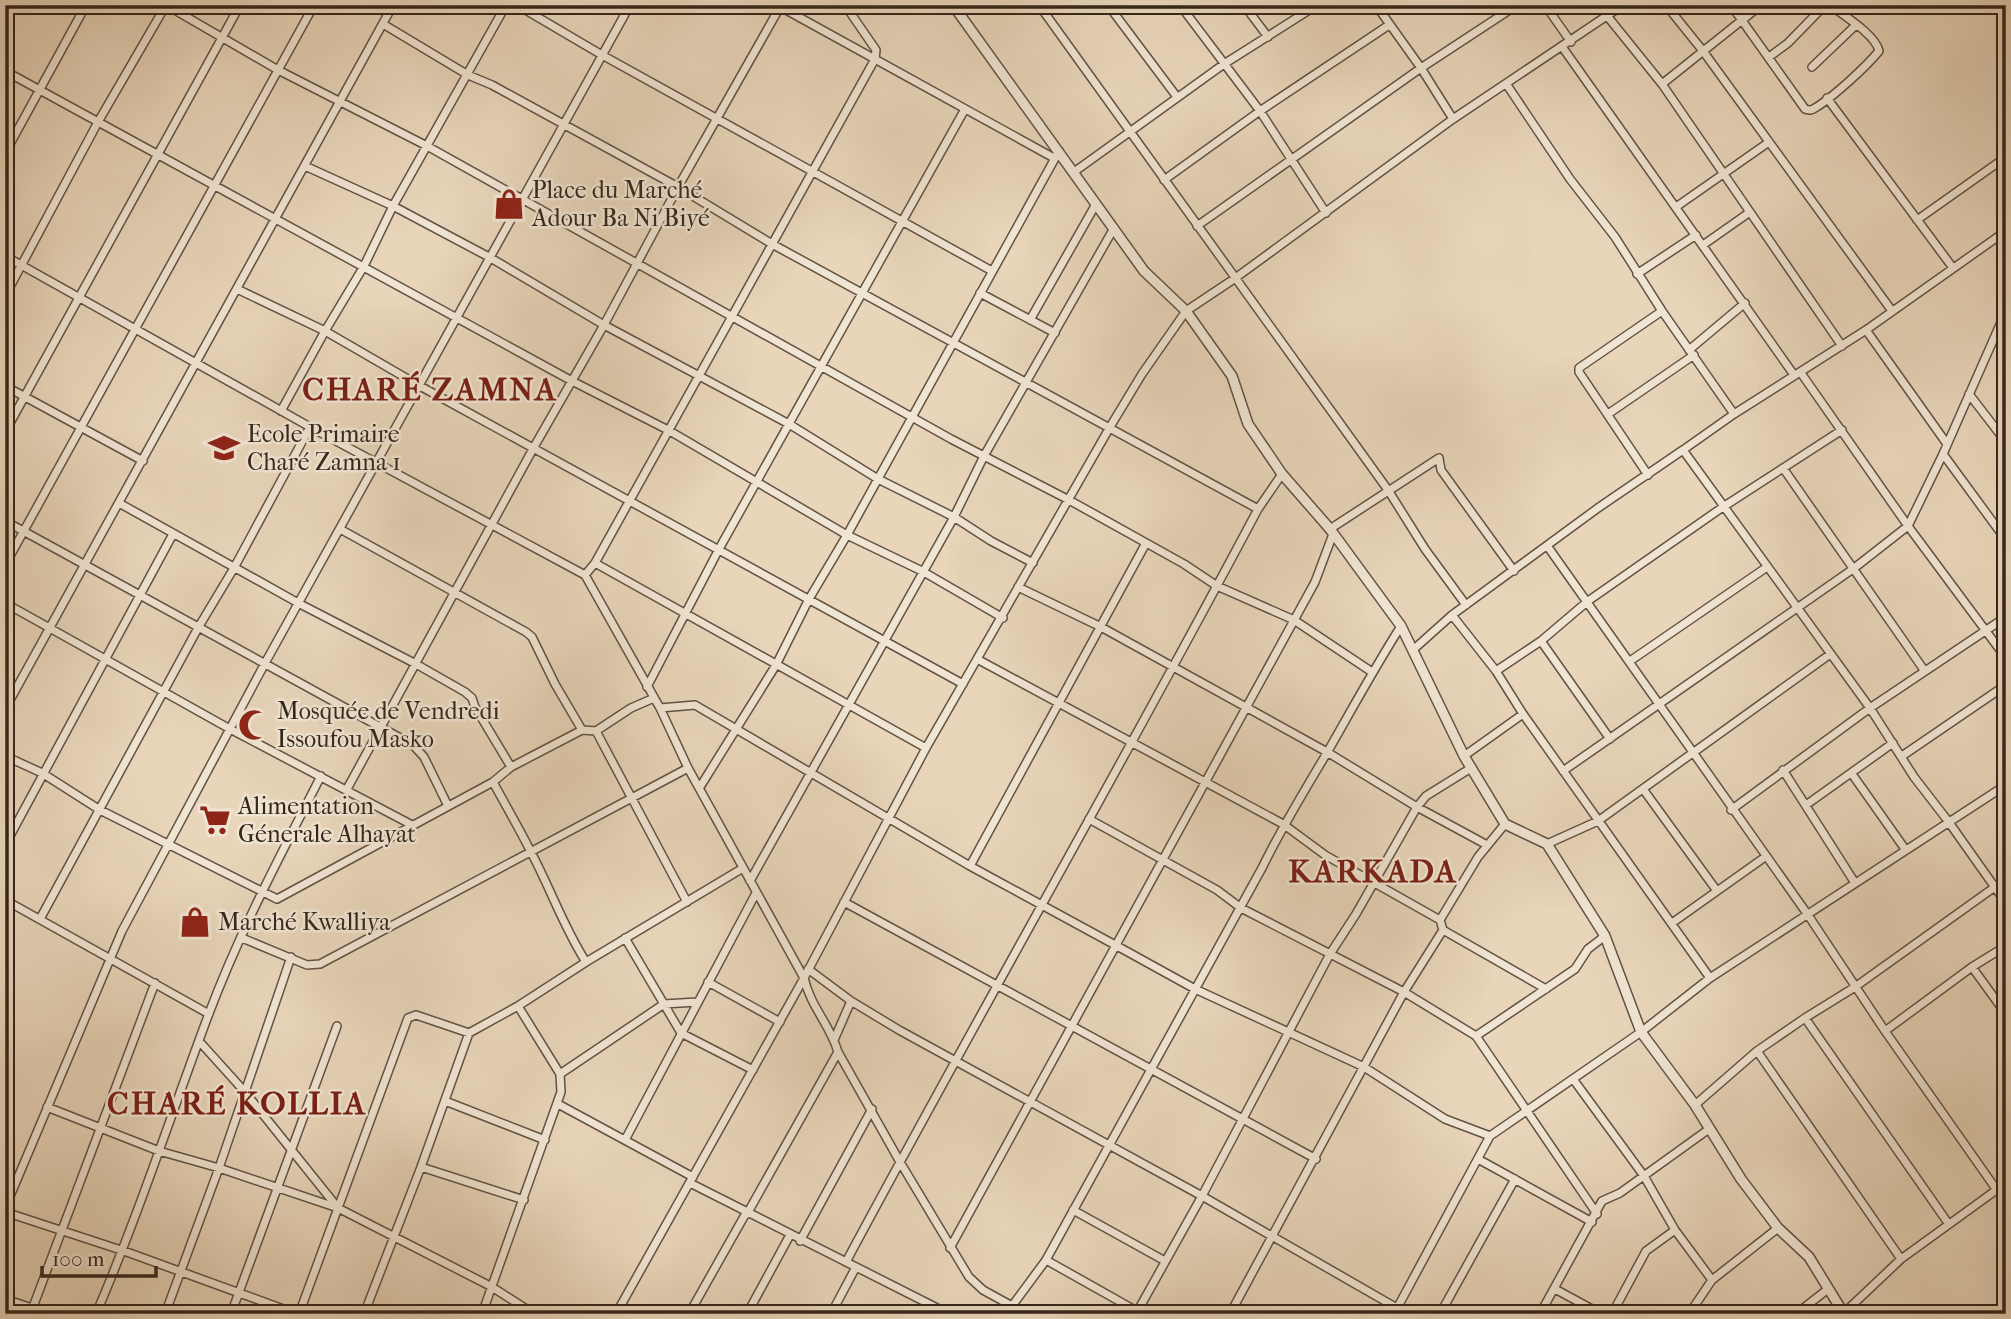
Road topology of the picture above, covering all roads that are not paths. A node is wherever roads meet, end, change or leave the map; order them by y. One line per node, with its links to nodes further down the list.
1 (86, 5): 46 (street)
2 (166, 5): 30 (street); 54 (street)
3 (240, 5): 30 (street)
4 (314, 5): 41 (street)
5 (393, 5): 27 (street)
6 (506, 5): 43 (street)
7 (517, 5): 35 (street)
8 (630, 5): 35 (street)
9 (845, 5): 37 (street)
10 (953, 5): 60 (street)
11 (1039, 5): 56 (street)
12 (1108, 5): 47 (street)
13 (1180, 5): 38 (street)
14 (1244, 5): 31 (street)
15 (1317, 5): 31 (street)
16 (1376, 5): 29 (street)
17 (1517, 5): 40 (street)
18 (1545, 5): 32 (street)
19 (1623, 5): 25 (street)
20 (1666, 5): 34 (street)
21 (1731, 5): 26 (street)
22 (1761, 5): 26 (street)
23 (1828, 5): 28 (street); 36 (street)
24 (779, 6): 37 (street); 52 (street)
25 (1608, 17): 32 (street); 44 (street)
26 (1742, 20): 34 (street); 36 (street)
27 (383, 24): 43 (street); 49 (street)
28 (1856, 24): 39 (street); 48 (street)
29 (1389, 25): 40 (street); 51 (street)
30 (223, 37): 41 (street); 61 (street)
31 (1268, 37): 38 (street)
32 (1571, 41): 33 (street)
33 (1563, 48): 45 (street); 74 (street)
34 (1703, 51): 44 (street); 57 (street)
35 (602, 55): 52 (street); 55 (street)
36 (1769, 57): 48 (street)
37 (875, 59): 50 (street); 65 (street)
38 (1224, 64): 47 (street); 51 (street)
39 (1812, 67)
40 (1421, 68): 53 (street); 63 (street)
41 (278, 70): 49 (street); 69 (street)
42 (5, 71): 46 (street)
43 (468, 75): 55 (street); 58 (street)
44 (1662, 84): 67 (street)
45 (1507, 85): 53 (street); 93 (street)
46 (40, 90): 54 (street); 59 (street)
47 (1177, 97): 56 (street)
48 (1827, 98): 78 (street)
49 (340, 102): 58 (street); 64 (street)
50 (965, 109): 60 (street); 79 (street)
51 (1260, 111): 63 (street); 68 (street)
52 (718, 119): 65 (street); 70 (street)
53 (1453, 119): 76 (street)
54 (98, 122): 61 (street); 89 (street)
55 (563, 125): 70 (street); 71 (street)
56 (1129, 132): 66 (street); 68 (street)
57 (1769, 142): 67 (street); 103 (street)
58 (427, 146): 71 (street); 73 (street)
59 (5, 153)
60 (1056, 154): 66 (street); 92 (street)
61 (157, 155): 69 (street); 99 (street)
62 (2006, 157): 78 (street)
63 (1291, 158): 76 (street); 80 (street)
64 (305, 166): 73 (street); 77 (street)
65 (812, 172): 79 (street); 84 (street)
66 (1074, 172): 72 (street)
67 (1724, 176): 74 (street); 75 (street)
68 (1164, 180): 80 (street)
69 (214, 186): 77 (street); 109 (street)
70 (678, 187): 84 (street); 88 (street)
71 (521, 200): 87 (street); 88 (street)
72 (1096, 204): 81 (street); 107 (street)
73 (393, 206): 87 (street); 90 (street)
74 (1676, 208): 83 (street)
75 (1750, 212): 85 (street); 114 (street)
76 (1326, 213): 94 (street)
77 (276, 219): 90 (street); 95 (street)
78 (1917, 220): 91 (street)
79 (902, 221): 92 (street); 96 (street)
80 (1197, 226): 94 (street)
81 (1114, 228): 101 (street); 112 (street)
82 (2006, 231): 91 (street)
83 (1696, 235): 85 (street); 93 (street)
84 (772, 244): 96 (street); 106 (street)
85 (1703, 245): 100 (street)
86 (5, 256): 89 (street)
87 (489, 257): 105 (street); 108 (street)
88 (636, 265): 106 (street); 108 (street)
89 (22, 266): 98 (street); 99 (street)
90 (364, 266): 105 (street); 111 (street)
91 (1953, 268): 103 (street)
92 (992, 271): 97 (street)
93 (1637, 274): 102 (street)
94 (1234, 279): 101 (street); 150 (street)
95 (237, 289): 111 (street); 116 (street)
96 (861, 293): 113 (street); 117 (street)
97 (980, 293): 107 (street); 113 (street)
98 (5, 296)
99 (80, 298): 109 (street); 125 (street)
100 (1745, 303): 115 (street); 118 (street)
101 (1186, 311): 132 (street); 146 (street)
102 (1662, 311): 115 (street); 127 (street)
103 (1892, 311): 110 (street)
104 (2006, 311): 124 (street)
105 (457, 317): 120 (street); 123 (street)
106 (731, 318): 117 (street); 119 (street)
107 (1030, 320): 112 (street)
108 (604, 325): 119 (street); 120 (street)
109 (135, 329): 116 (street); 133 (street)
110 (1866, 330): 114 (street); 138 (street)
111 (325, 331): 123 (street); 126 (street)
112 (1055, 333): 121 (street)
113 (952, 344): 121 (street); 129 (street)
114 (1842, 346): 118 (street)
115 (1691, 352): 127 (street); 128 (street)
116 (196, 363): 126 (street); 143 (street)
117 (820, 367): 129 (street); 130 (street)
118 (1798, 374): 128 (street); 135 (street)
119 (700, 375): 130 (street); 134 (street)
120 (572, 381): 134 (street); 139 (street)
121 (1026, 383): 132 (street); 142 (street)
122 (5, 386): 125 (street)
123 (420, 386): 139 (street); 144 (street)
124 (1969, 394): 137 (street); 138 (street)
125 (26, 397): 133 (street); 136 (street)
126 (281, 411): 131 (street)
127 (1608, 414): 147 (street)
128 (1734, 414): 140 (street)
129 (912, 417): 142 (street); 148 (street)
130 (789, 424): 148 (street); 149 (street)
131 (310, 427): 144 (street); 174 (street)
132 (1110, 427): 152 (street); 155 (street)
133 (82, 428): 143 (street); 161 (street)
134 (668, 430): 149 (street); 151 (street)
135 (1842, 430): 145 (street); 159 (street)
136 (5, 432)
137 (2006, 442)
138 (1947, 444): 141 (street)
139 (534, 447): 151 (street); 158 (street)
140 (1683, 450): 147 (street); 154 (street)
141 (1943, 454): 159 (street); 165 (street)
142 (984, 456): 152 (street); 156 (street)
143 (143, 461): 153 (street)
144 (377, 463): 158 (street); 160 (street)
145 (1783, 468): 154 (street); 175 (street)
146 (1282, 474): 155 (street); 162 (street)
147 (1648, 475): 167 (street)
148 (878, 479): 156 (street); 164 (street)
149 (757, 481): 164 (street); 168 (street)
150 (1388, 490): 162 (street); 176 (street); 187 (street)
151 (629, 499): 168 (street); 169 (street)
152 (1069, 500): 166 (street); 170 (street)
153 (119, 503): 163 (street); 171 (street)
154 (1723, 507): 173 (street); 184 (street)
155 (1258, 509): 179 (street)
156 (954, 517): 170 (street); 177 (street)
157 (5, 522): 161 (street)
158 (493, 524): 178 (street); 181 (street)
159 (1908, 526): 175 (street); 198 (street)
160 (340, 529): 181 (street); 186 (street)
161 (24, 532): 171 (street); 172 (street)
162 (1331, 532): 193 (street); 195 (street)
163 (173, 534): 174 (street); 182 (street)
164 (847, 535): 177 (street); 183 (street)
165 (2006, 540)
166 (1146, 543): 179 (street); 194 (street)
167 (1548, 547): 176 (street); 184 (street)
168 (719, 549): 183 (street); 189 (street)
169 (595, 563): 178 (street); 189 (street)
170 (1033, 563): 180 (street)
171 (84, 564): 182 (street); 196 (street)
172 (5, 565)
173 (1767, 567): 188 (street); 206 (street)
174 (234, 568): 186 (street); 197 (street)
175 (1853, 569): 188 (street); 211 (street)
176 (1514, 570): 187 (street)
177 (922, 571): 192 (street); 199 (street)
178 (585, 575): 216 (street)
179 (1217, 586): 193 (street); 210 (street)
180 (1018, 587): 192 (street); 194 (street)
181 (456, 593): 207 (street); 230 (street)
182 (140, 596): 197 (street); 205 (street)
183 (809, 599): 199 (street); 209 (street)
184 (1588, 601): 200 (street); 206 (street)
185 (5, 603): 196 (street)
186 (300, 604): 207 (street); 208 (street)
187 (1466, 605): 190 (street)
188 (1797, 609): 202 (street); 220 (street)
189 (684, 612): 209 (street); 216 (street)
190 (1452, 615): 201 (street); 212 (street)
191 (2006, 617): 198 (street)
192 (1003, 618): 203 (street)
193 (1294, 620): 213 (street); 222 (street)
194 (1101, 626): 210 (street); 219 (street)
195 (1401, 626): 201 (street); 213 (street)
196 (50, 627): 205 (street); 225 (street)
197 (198, 628): 208 (street); 217 (street)
198 (1986, 630): 204 (street); 211 (street)
199 (885, 641): 214 (street); 221 (street)
200 (1541, 641): 212 (street); 232 (street)
201 (1413, 649): 239 (street)
202 (1829, 655): 224 (street); 237 (street)
203 (977, 659): 214 (street); 219 (street)
204 (2006, 659)
205 (105, 660): 217 (street); 247 (street)
206 (1630, 662): 220 (street)
207 (416, 664): 227 (street); 241 (street)
208 (264, 665): 227 (street); 229 (street)
209 (776, 665): 221 (street); 228 (street)
210 (1173, 667): 222 (street); 233 (street)
211 (1924, 670): 224 (street)
212 (1496, 671): 226 (street)
213 (1372, 672): 236 (street)
214 (963, 684): 235 (street)
215 (2006, 685): 240 (street)
216 (647, 687): 218 (street)
217 (164, 692): 229 (street); 260 (street)
218 (654, 698): 223 (street); 231 (street)
219 (1059, 703): 233 (street); 277 (street)
220 (1659, 704): 232 (street); 237 (street)
221 (848, 706): 235 (street); 245 (street)
222 (1246, 707): 236 (street); 251 (street)
223 (660, 708): 228 (street); 242 (street)
224 (1870, 708): 234 (street); 244 (street)
225 (5, 709)
226 (1523, 714): 239 (street); 246 (street)
227 (381, 727): 254 (street); 258 (street)
228 (738, 728): 245 (street); 253 (street)
229 (230, 729): 249 (street); 269 (street)
230 (582, 730): 231 (street); 241 (street)
231 (596, 731): 256 (street)
232 (1610, 739): 246 (street)
233 (1133, 743): 251 (street); 263 (street)
234 (1893, 743): 240 (street); 248 (street)
235 (926, 748): 262 (street)
236 (1327, 752): 259 (street); 266 (street)
237 (1692, 752): 255 (street); 261 (street)
238 (5, 757): 247 (street)
239 (1464, 757): 243 (street)
240 (1902, 757): 265 (street)
241 (512, 767): 250 (street)
242 (688, 768): 253 (street); 256 (street)
243 (1471, 768): 259 (street); 267 (street)
244 (1783, 770): 257 (street); 261 (street)
245 (811, 771): 262 (street); 280 (street)
246 (1563, 771): 264 (street)
247 (42, 773): 260 (street); 271 (street)
248 (1852, 774): 257 (street); 273 (street)
249 (321, 776): 254 (street); 284 (street)
250 (493, 782): 258 (street); 274 (street)
251 (1205, 782): 266 (street); 276 (street)
252 (2006, 785): 265 (street)
253 (700, 788): 278 (street)
254 (347, 789): 268 (street)
255 (1643, 789): 264 (street); 285 (street)
256 (632, 798): 274 (street); 288 (street)
257 (1806, 805): 282 (street)
258 (448, 806): 268 (street)
259 (1417, 807): 272 (street); 281 (street)
260 (100, 810): 269 (street); 294 (street)
261 (1731, 810): 275 (street)
262 (890, 817): 277 (street); 289 (street)
263 (1089, 819): 276 (street); 291 (street)
264 (1598, 821): 270 (street); 296 (street)
265 (1948, 821): 273 (street); 283 (street)
266 (1283, 824): 281 (street); 292 (street)
267 (1505, 824): 270 (street); 272 (street)
268 (412, 825): 284 (street)
269 (167, 844): 284 (street); 304 (street)
270 (1547, 844): 298 (street)
271 (5, 845)
272 (1487, 845): 295 (street)
273 (1905, 849): 282 (street)
274 (531, 852): 305 (street); 306 (street)
275 (1765, 857): 285 (street); 293 (street)
276 (1163, 860): 292 (street); 301 (street)
277 (970, 866): 291 (street)
278 (743, 868): 280 (street); 288 (street)
279 (2006, 879): 283 (street)
280 (750, 881): 286 (street)
281 (1374, 882): 295 (street); 303 (street)
282 (1855, 883): 293 (street)
283 (1995, 887): 290 (street); 314 (street)
284 (262, 891): 299 (street)
285 (1717, 891): 296 (street)
286 (757, 893): 309 (street); 311 (street)
287 (5, 900): 294 (street)
288 (687, 902): 300 (street)
289 (844, 902): 308 (street); 313 (street)
290 (2006, 903)
291 (1042, 905): 301 (street); 313 (street)
292 (1241, 908): 303 (street); 315 (street)
293 (1808, 915): 310 (street); 314 (street)
294 (40, 919): 304 (street)
295 (1440, 920): 297 (street)
296 (1672, 923): 310 (street)
297 (1443, 930): 316 (street); 317 (street)
298 (1605, 936): 316 (street); 330 (street)
299 (242, 938): 305 (street); 322 (street)
300 (625, 938): 306 (street); 320 (street)
301 (1116, 946): 315 (street); 327 (street)
302 (2006, 946): 307 (street)
303 (1331, 954): 317 (street); 329 (street)
304 (110, 957): 312 (street); 349 (street)
305 (291, 957): 344 (street)
306 (586, 962): 321 (street)
307 (1972, 967): 323 (street); 328 (street)
308 (808, 969): 309 (street); 318 (street)
309 (804, 978): 325 (street); 334 (street)
310 (1710, 978): 330 (street)
311 (708, 982): 319 (street); 325 (street)
312 (155, 983): 322 (street); 353 (street)
313 (999, 986): 327 (street); 338 (street)
314 (1855, 987): 324 (street); 328 (street)
315 (1195, 989): 329 (street); 340 (street)
316 (1546, 989): 333 (street)
317 (1404, 992): 333 (street); 339 (street)
318 (851, 1001): 334 (street); 338 (street)
319 (697, 1002): 320 (street); 332 (street)
320 (664, 1004): 332 (street); 342 (street)
321 (518, 1006): 331 (street); 342 (street)
322 (209, 1014): 335 (street)
323 (2006, 1014)
324 (1805, 1017): 336 (street); 380 (street)
325 (780, 1022): 341 (street)
326 (337, 1026): 359 (street)
327 (1072, 1026): 340 (street); 346 (street)
328 (1885, 1031): 371 (street)
329 (1288, 1032): 339 (street); 352 (street)
330 (1642, 1032): 343 (street); 348 (street)
331 (469, 1033): 345 (street); 374 (street)
332 (681, 1033): 341 (street); 357 (street)
333 (1476, 1036): 351 (street)
334 (834, 1040): 337 (street)
335 (199, 1041): 344 (street); 360 (street)
336 (1758, 1051): 348 (street); 390 (street)
337 (838, 1052): 350 (street); 377 (street)
338 (956, 1062): 346 (street); 363 (street)
339 (1364, 1067): 355 (street); 362 (street)
340 (1151, 1069): 352 (street); 358 (street)
341 (753, 1070): 368 (street)
342 (560, 1074): 347 (street)
343 (1573, 1079): 351 (street); 366 (street)
344 (245, 1092): 359 (street); 365 (street)
345 (445, 1101): 356 (street); 364 (street)
346 (1030, 1102): 358 (street); 388 (street)
347 (558, 1104): 356 (street); 357 (street)
348 (1695, 1105): 354 (street)
349 (47, 1107): 353 (street); 375 (street)
350 (872, 1109): 363 (street); 387 (street)
351 (1528, 1110): 355 (street); 378 (street)
352 (1243, 1120): 362 (street); 372 (street)
353 (102, 1128): 360 (street); 383 (street)
354 (1709, 1129): 366 (street); 381 (street)
355 (1490, 1136): 361 (street)
356 (545, 1140): 373 (street)
357 (625, 1140): 368 (street)
358 (1109, 1145): 372 (street); 376 (street)
359 (291, 1149): 370 (street); 374 (street)
360 (159, 1151): 365 (street); 389 (street)
361 (1478, 1158): 367 (street); 404 (street)
362 (1315, 1159): 386 (street)
363 (900, 1162): 388 (street); 393 (street)
364 (421, 1167): 373 (street); 384 (street)
365 (219, 1168): 370 (street); 395 (street)
366 (1644, 1176): 378 (street); 382 (street)
367 (1515, 1179): 379 (street); 422 (street)
368 (692, 1180): 377 (street); 415 (street)
369 (2006, 1183): 371 (street)
370 (276, 1189): 374 (street); 400 (street)
371 (1996, 1189): 380 (street)
372 (1202, 1196): 386 (street); 392 (street)
373 (524, 1200): 397 (street)
374 (338, 1208): 384 (street); 411 (street)
375 (5, 1210): 383 (street)
376 (1073, 1210): 391 (street); 392 (street)
377 (747, 1213): 385 (street); 416 (street)
378 (1597, 1214): 379 (street)
379 (1592, 1222): 398 (street)
380 (1948, 1223): 390 (street)
381 (1778, 1228): 396 (street); 399 (street)
382 (1675, 1230): 396 (street); 425 (street)
383 (62, 1232): 389 (street); 402 (street)
384 (394, 1235): 397 (street); 412 (street)
385 (790, 1235): 387 (street); 417 (street)
386 (1272, 1237): 404 (street); 420 (street)
387 (800, 1241): 393 (street)
388 (950, 1248): 403 (street)
389 (124, 1251): 395 (street); 408 (street)
390 (1901, 1259): 406 (street)
391 (1046, 1261): 403 (street); 405 (street)
392 (1165, 1261): 405 (street)
393 (846, 1262): 394 (street)
394 (856, 1267): 418 (street); 419 (street)
395 (181, 1271): 400 (street); 409 (street)
396 (1713, 1280): 426 (street)
397 (492, 1287): 413 (street); 414 (street)
398 (1555, 1289): 423 (street); 424 (street)
399 (1828, 1289): 406 (street); 427 (street)
400 (239, 1292): 410 (street); 411 (street)
401 (5, 1299): 402 (street)
402 (33, 1307): 407 (street)
403 (1011, 1310)
404 (1396, 1311): 421 (street)
405 (1138, 1313)
406 (1844, 1313)
407 (50, 1314)
408 (96, 1314)
409 (165, 1314)
410 (231, 1314)
411 (298, 1314)
412 (364, 1314)
413 (482, 1314)
414 (534, 1314)
415 (616, 1314)
416 (689, 1314)
417 (747, 1314)
418 (831, 1314)
419 (949, 1314)
420 (1230, 1314)
421 (1412, 1314)
422 (1440, 1314)
423 (1540, 1314)
424 (1601, 1314)
425 (1612, 1314)
426 (1689, 1314)
427 (1796, 1314)

